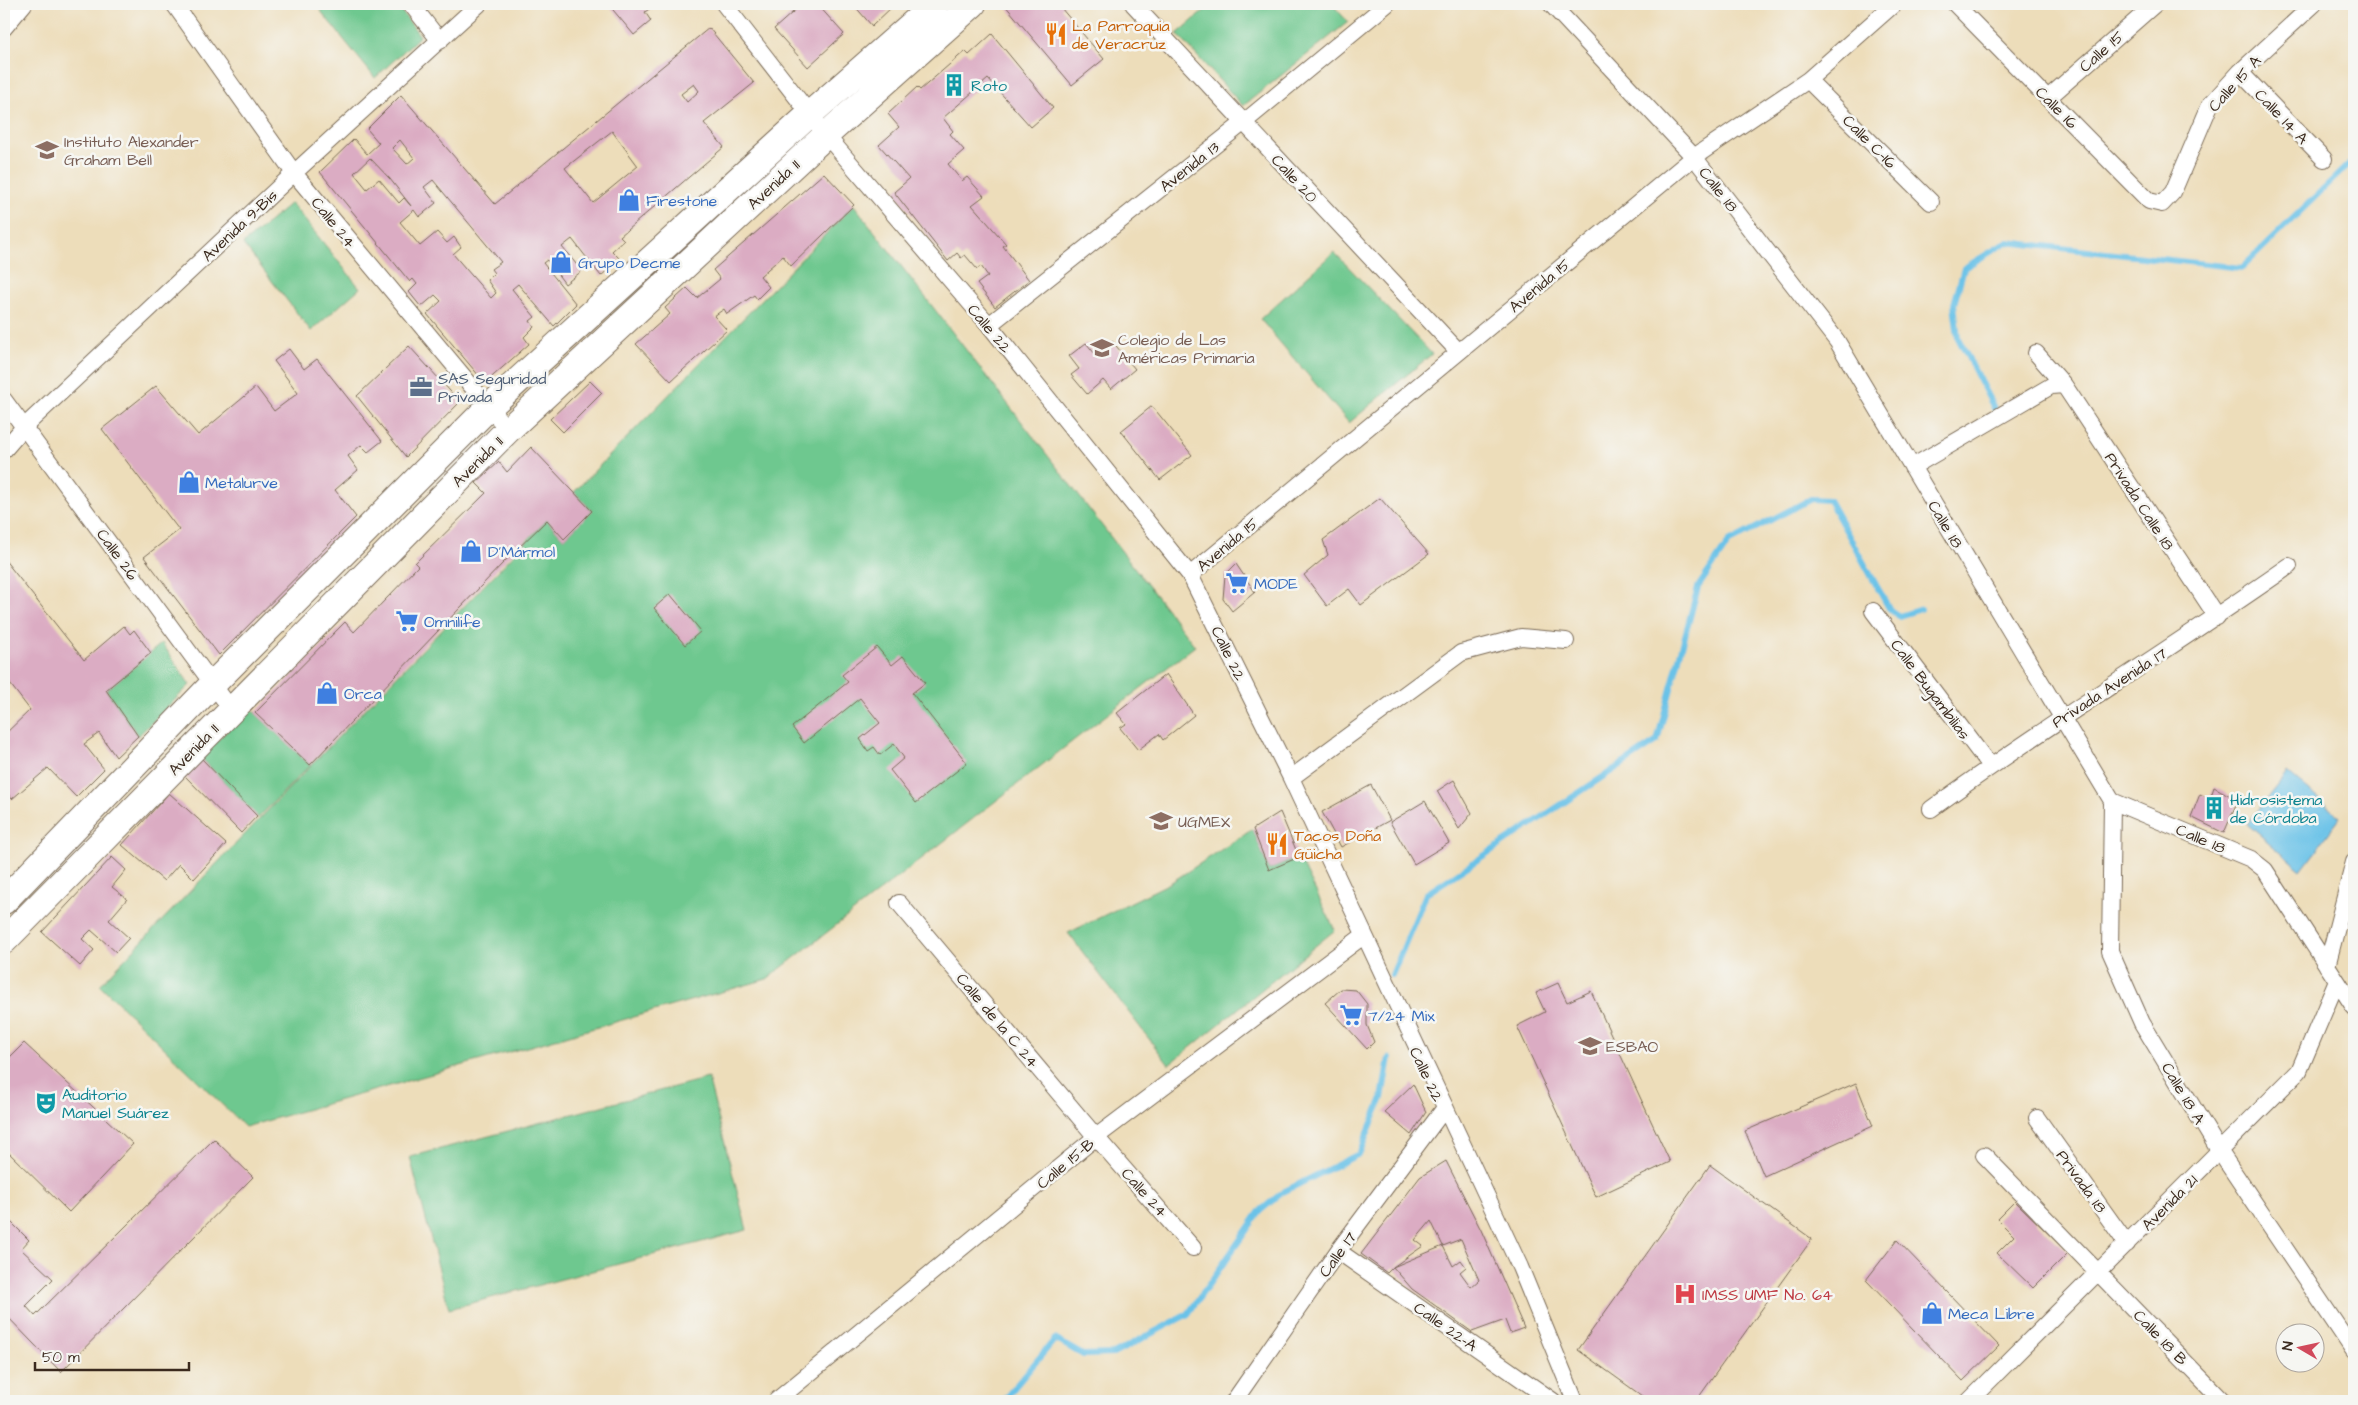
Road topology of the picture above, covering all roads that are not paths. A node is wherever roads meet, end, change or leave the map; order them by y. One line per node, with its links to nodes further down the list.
1 (24, 4): 15 (street)
2 (174, 4): 26 (street, Calle 24)
3 (411, 4): 16 (street)
4 (479, 4): 16 (street, Avenida 9-Bis)
5 (724, 4): 21 (street, Calle 22)
6 (935, 4): 17 (main road, Avenida 11)
7 (973, 4): 17 (main road, Avenida 11)
8 (1133, 4): 22 (street, Calle 20)
9 (1388, 4): 22 (street, Avenida 13)
10 (1551, 4): 24 (street, Calle 18)
11 (1894, 4): 19 (street, Avenida 15)
12 (1955, 4): 20 (street, Calle 16)
13 (2155, 4): 20 (street, Calle 15)
14 (2314, 4): 18 (street, Calle 15 A)
15 (4, 28)
16 (440, 40): 26 (street, Avenida 9-Bis)
17 (898, 54): 21 (main road, Avenida 11); 23 (main road, Avenida 11)
18 (2240, 72): 25 (street, Calle 14 A); 28 (street, Calle 15 A)
19 (1808, 80): 24 (street, Avenida 15); 27 (street, Calle C-16)
20 (2048, 98): 28 (street, Calle 16)
21 (810, 114): 23 (street, Calle 22); 29 (main road, Avenida 11)
22 (1243, 123): 31 (street, Avenida 13); 32 (street, Calle 20)
23 (826, 135): 30 (main road, Avenida 11); 31 (street, Calle 22)
24 (1694, 157): 32 (street, Avenida 15); 40 (street, Calle 18)
25 (2324, 159)
26 (294, 173): 36 (street, Calle 24); 37 (street, Avenida 9-Bis)
27 (1932, 202)
28 (2162, 204)
29 (663, 248): 30 (main road); 36 (main road, Avenida 11)
30 (680, 270): 38 (main road, Avenida 11)
31 (989, 325): 42 (street, Calle 22)
32 (1458, 351): 42 (street, Avenida 15)
33 (2036, 353): 34 (street, Privada Calle 18)
34 (2064, 385): 40 (street); 46 (street, Privada Calle 18)
35 (4, 400): 37 (street, Calle 26)
36 (488, 408): 38 (street, Calle 24); 43 (main road, Avenida 11)
37 (24, 428): 39 (street, Avenida 9-Bis); 48 (street, Calle 26)
38 (508, 430): 44 (main road, Avenida 11)
39 (4, 450)
40 (1912, 467): 50 (street, Calle 18)
41 (2289, 566): 46 (street, Privada Avenida 17)
42 (1190, 575): 53 (street, Calle 22)
43 (309, 589): 44 (main road); 48 (main road, Avenida 11)
44 (328, 612): 49 (main road, Avenida 11)
45 (1873, 612): 51 (street, Calle Bugambilias)
46 (2216, 617): 50 (street, Privada Avenida 17)
47 (1566, 641): 53 (street)
48 (213, 684): 49 (street, Calle 26); 52 (main road, Avenida 11)
49 (231, 709): 54 (main road, Avenida 11)
50 (2063, 717): 51 (street, Privada Avenida 17); 55 (street, Calle 18)
51 (1990, 766): 56 (street, Privada Avenida 17)
52 (128, 773): 54 (main road); 58 (main road, Avenida 11)
53 (1290, 778): 62 (street, Calle 22)
54 (148, 796): 59 (main road, Avenida 11)
55 (2112, 801): 64 (street, Calle 18); 70 (street, Calle 18 A)
56 (1931, 809)
57 (2354, 862): 64 (street)
58 (31, 872): 59 (main road); 60 (main road, Avenida 11)
59 (51, 892): 63 (main road, Avenida 11)
60 (4, 901)
61 (900, 902): 69 (street, Calle de la C 24)
62 (1363, 936): 67 (street, Calle 22); 69 (street, Calle 15-B)
63 (4, 941)
64 (2327, 966): 65 (street, Calle 18)
65 (2337, 982): 66 (street, Calle 18); 70 (street, Avenida 21)
66 (2354, 1007)
67 (1444, 1109): 74 (street, Calle 17); 80 (street, Calle 22)
68 (2036, 1118): 72 (street, Privada 18)
69 (1096, 1137): 73 (street, Calle 24); 77 (street, Calle 15-B)
70 (2220, 1152): 72 (street, Avenida 21); 76 (street, Calle 18 A)
71 (1984, 1154): 75 (street, Calle 18 B)
72 (2127, 1244): 75 (street, Avenida 21)
73 (1194, 1248)
74 (1338, 1251): 78 (street, Calle 17); 79 (street, Calle 22-A)
75 (2099, 1272): 81 (street, Avenida 21); 82 (street, Calle 18 B)
76 (2354, 1352)
77 (776, 1401)
78 (1234, 1401)
79 (1553, 1401)
80 (1575, 1401)
81 (1969, 1401)
82 (2223, 1401)

